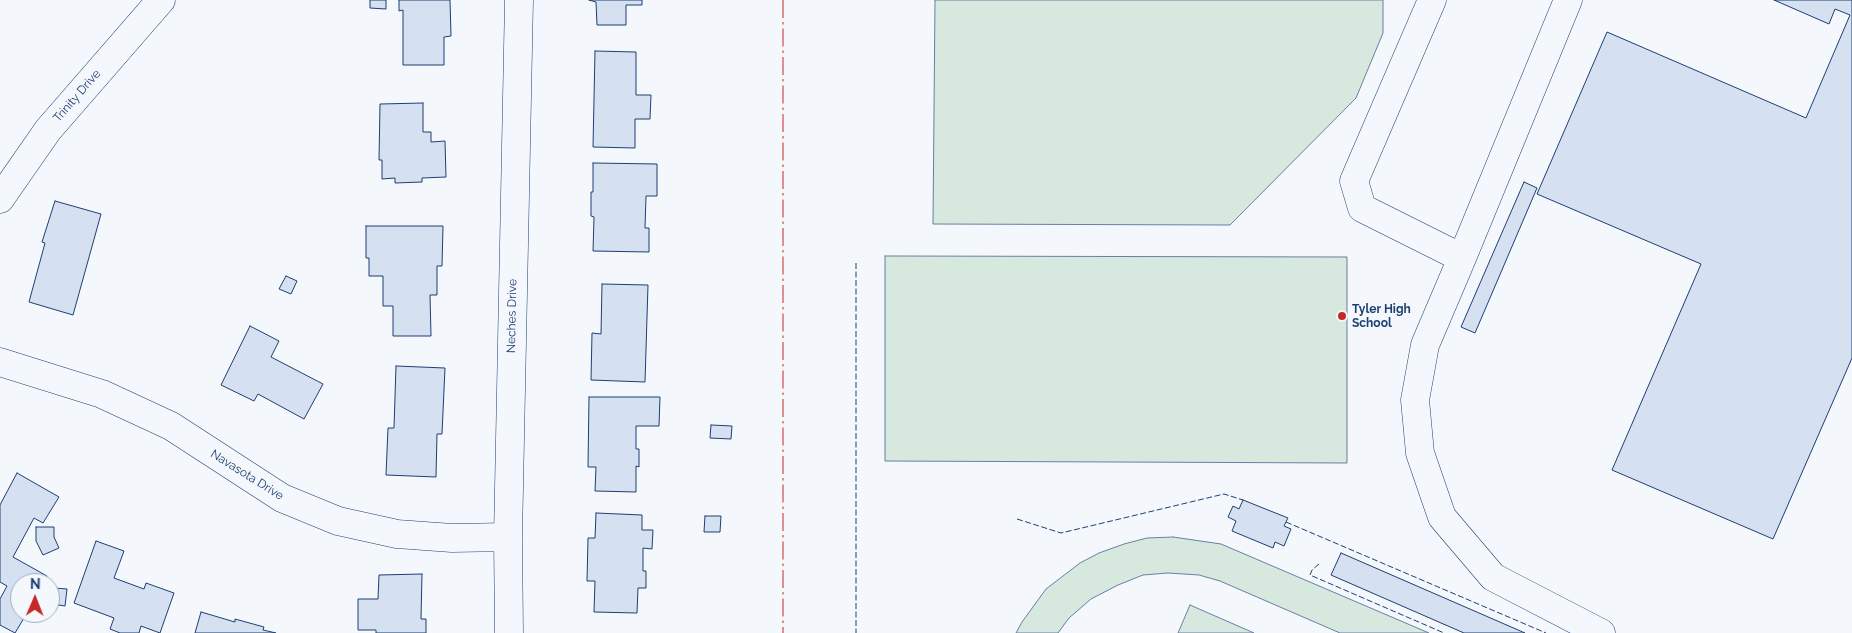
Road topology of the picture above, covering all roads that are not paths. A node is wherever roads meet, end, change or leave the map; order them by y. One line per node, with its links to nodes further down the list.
1 (162, 0): 5 (street, Trinity Drive)
2 (519, 0): 8 (street, Neches Drive)
3 (1432, 0): 6 (street)
4 (1568, 0): 6 (street)
5 (0, 199)
6 (1462, 258): 10 (street)
7 (0, 362): 8 (street, Navasota Drive)
8 (508, 537): 9 (street, Neches Drive)
9 (508, 633)
10 (1601, 633)

